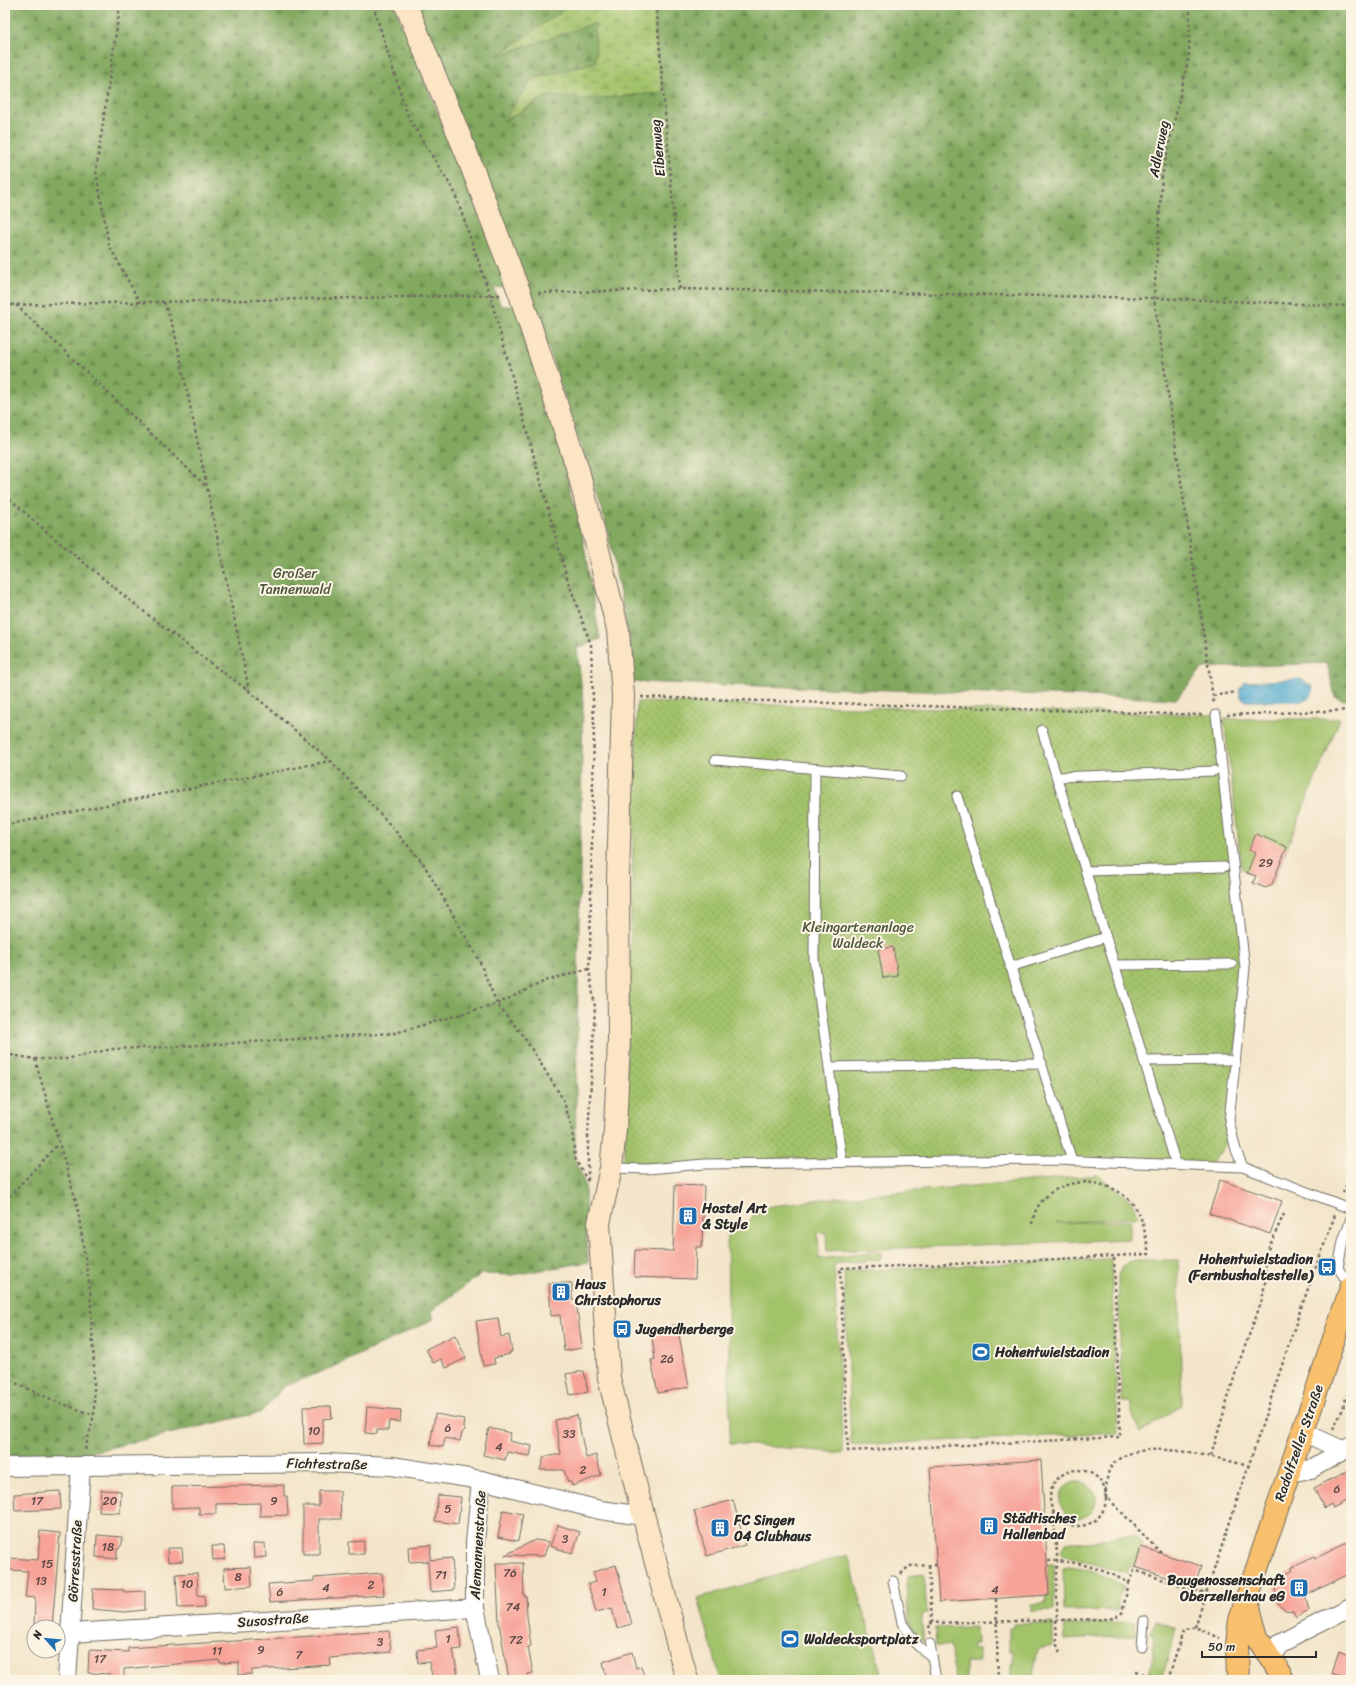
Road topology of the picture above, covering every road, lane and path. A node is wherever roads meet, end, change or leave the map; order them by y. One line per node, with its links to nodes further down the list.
1 (120, 5): 11 (path)
2 (373, 5): 8 (path)
3 (406, 5): 7 (main road)
4 (656, 5): 6 (path, Eibenweg)
5 (1190, 5): 9 (path, Adlerweg)
6 (680, 289): 7 (path); 9 (path)
7 (520, 294): 8 (path); 19 (main road)
8 (490, 295): 10 (path); 38 (path)
9 (1154, 298): 14 (path); 20 (path, Adlerweg)
10 (164, 302): 11 (path); 15 (path)
11 (140, 303): 13 (path)
12 (5, 305): 13 (path)
13 (15, 305): 15 (path)
14 (1351, 306)
15 (207, 487): 17 (path)
16 (5, 495): 17 (path)
17 (249, 691): 25 (path)
18 (1236, 692): 20 (path)
19 (623, 696): 22 (path); 52 (main road)
20 (1213, 696): 22 (path, Adlerweg)
21 (1351, 710): 22 (path)
22 (1216, 715): 51 (lane)
23 (1042, 730): 29 (lane)
24 (715, 760): 26 (lane)
25 (331, 761): 31 (path); 39 (path)
26 (815, 768): 28 (lane); 45 (lane)
27 (1214, 771): 29 (lane)
28 (901, 776)
29 (1056, 777): 33 (lane)
30 (957, 796): 37 (lane)
31 (5, 825)
32 (1224, 867): 33 (lane)
33 (1086, 872): 34 (lane)
34 (1106, 937): 36 (lane); 37 (lane)
35 (1232, 964): 36 (lane)
36 (1115, 965): 43 (lane)
37 (1010, 968): 44 (lane)
38 (588, 969): 39 (path); 54 (path)
39 (497, 1004): 41 (path); 47 (path)
40 (5, 1054): 41 (path)
41 (35, 1059): 46 (path)
42 (1228, 1060): 43 (lane)
43 (1144, 1061): 50 (lane)
44 (1042, 1063): 45 (lane); 48 (lane)
45 (829, 1067): 49 (lane)
46 (58, 1143): 55 (path); 64 (path)
47 (575, 1158)
48 (1072, 1161): 49 (lane); 50 (lane)
49 (842, 1162): 52 (lane)
50 (1176, 1164): 51 (lane)
51 (1243, 1167): 56 (lane)
52 (611, 1168): 75 (main road)
53 (1351, 1175): 56 (path)
54 (588, 1183)
55 (5, 1201)
56 (1339, 1204): 57 (lane); 69 (path)
57 (1351, 1209)
58 (1284, 1214): 67 (path)
59 (1351, 1218): 62 (lane)
60 (1032, 1224): 61 (path)
61 (1114, 1256): 61 (path)
62 (1351, 1287): 65 (main road, Radolfzeller Straße)
63 (5, 1378): 64 (path)
64 (94, 1415): 68 (path)
65 (1303, 1432): 66 (street); 71 (main road, Radolfzeller Straße)
66 (1347, 1448): 71 (street)
67 (1211, 1456): 69 (path); 73 (path)
68 (81, 1466): 70 (street, Fichtestraße); 72 (street, Fichtestraße); 93 (street, Görresstraße)
69 (1249, 1466): 83 (path)
70 (5, 1467)
71 (1289, 1473): 85 (main road, Radolfzeller Straße)
72 (481, 1480): 75 (street, Fichtestraße); 87 (street, Alemannenstraße)
73 (1106, 1495): 74 (path); 74 (path); 76 (path)
74 (1053, 1511): 78 (path)
75 (644, 1516): 102 (main road)
76 (1161, 1553)
77 (1047, 1561): 78 (path)
78 (1057, 1561): 82 (path); 88 (path)
79 (937, 1564): 80 (path)
80 (929, 1566): 81 (path); 91 (path)
81 (893, 1581): 97 (lane)
82 (1129, 1583): 83 (path); 88 (path)
83 (1206, 1594): 105 (path)
84 (996, 1598): 89 (path)
85 (1246, 1599): 98 (main road); 106 (main road, Radolfzeller Straße)
86 (1351, 1607): 98 (street)
87 (475, 1608): 93 (street, Susostraße); 101 (street, Alemannenstraße)
88 (1056, 1620): 89 (path); 96 (path)
89 (996, 1621): 91 (path); 104 (path)
90 (1144, 1621): 95 (lane)
91 (932, 1623): 92 (path)
92 (929, 1628)
93 (71, 1633): 100 (street, Görresstraße)
94 (930, 1644): 97 (lane)
95 (1142, 1647)
96 (1060, 1653)
97 (932, 1657): 103 (lane)
98 (1271, 1659): 107 (main road)
99 (1136, 1672): 105 (path)
100 (67, 1680)
101 (490, 1680)
102 (687, 1680)
103 (936, 1680)
104 (998, 1680)
105 (1168, 1680)
106 (1238, 1680)
107 (1284, 1680)

